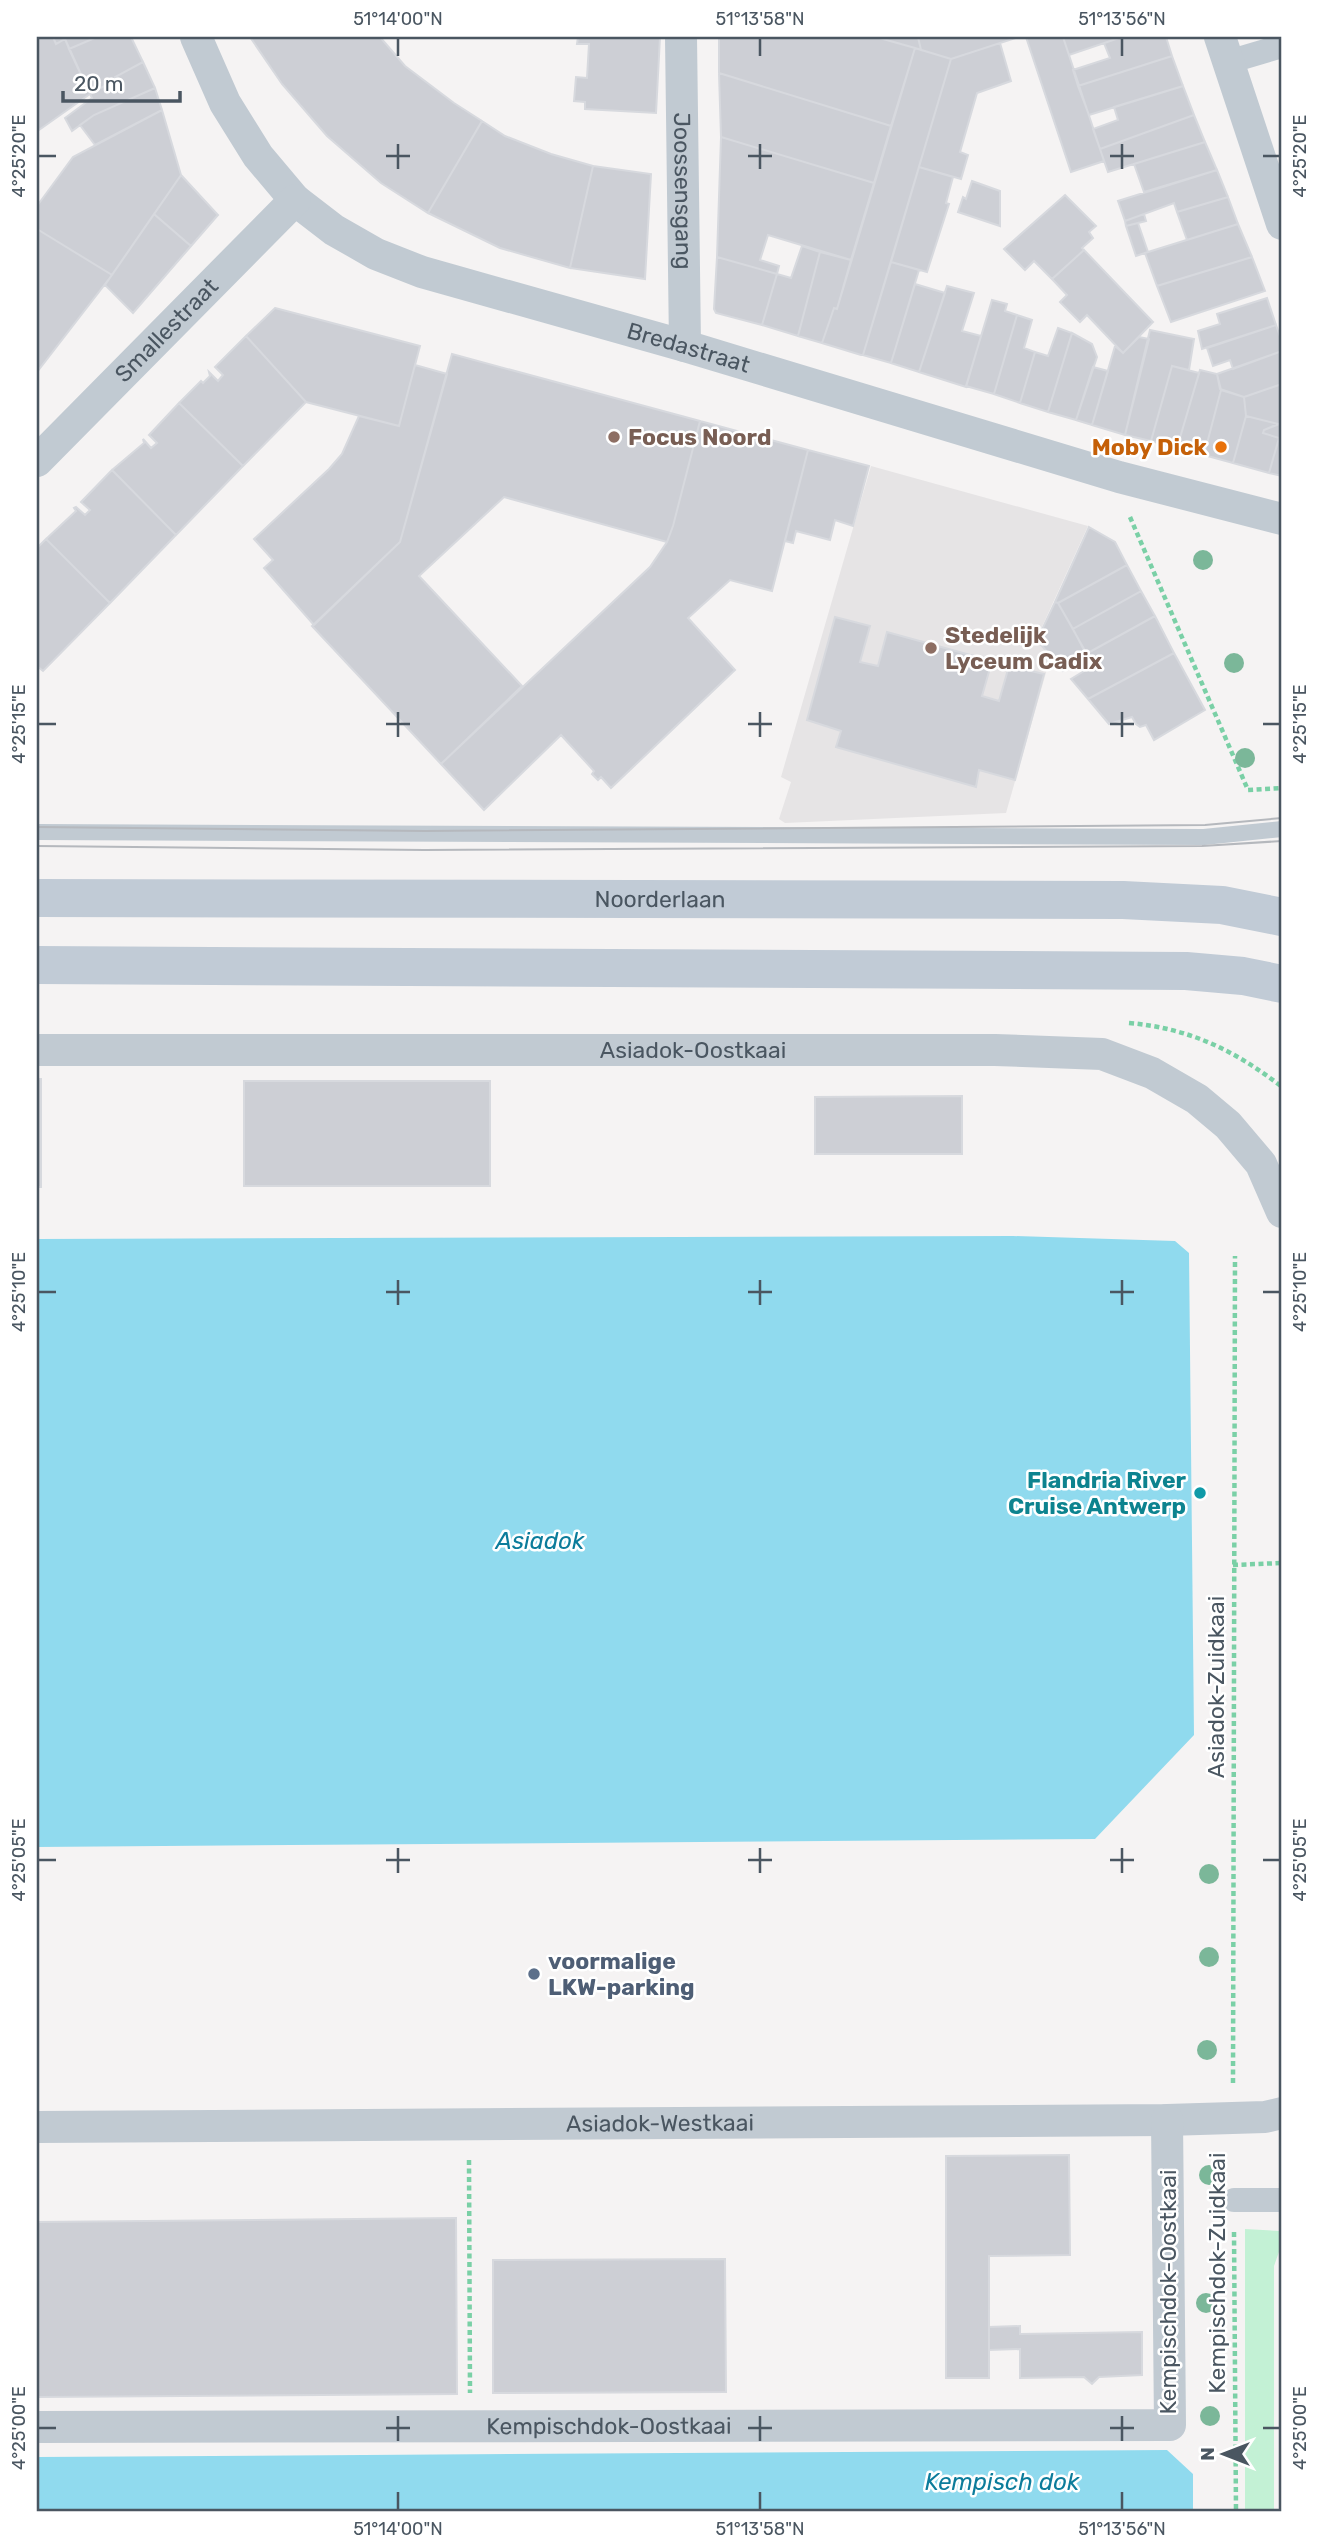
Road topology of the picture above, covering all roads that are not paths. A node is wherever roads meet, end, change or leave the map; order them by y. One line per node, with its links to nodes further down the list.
1 (195, 37): 5 (street, Bredastraat)
2 (681, 37): 7 (street, Joossensgang)
3 (1282, 46): 4 (street)
4 (1224, 49): 6 (street)
5 (295, 200): 7 (street, Bredastraat); 8 (street, Smallestraat)
6 (1282, 224)
7 (685, 346): 9 (street, Bredastraat)
8 (37, 461)
9 (1282, 519)
10 (1282, 829): 11 (lane)
11 (37, 832)
12 (37, 898): 13 (main road, Noorderlaan)
13 (1282, 917)
14 (37, 965): 15 (main road)
15 (1282, 985)
16 (37, 1050): 17 (street, Asiadok-Oostkaai)
17 (1282, 1212)
18 (1282, 2113): 19 (street, Asiadok-Westkaai)
19 (1167, 2120): 20 (street, Asiadok-Westkaai); 23 (street, Kempischdok-Oostkaai)
20 (37, 2127)
21 (1234, 2200): 22 (street)
22 (1282, 2200)
23 (37, 2427)

